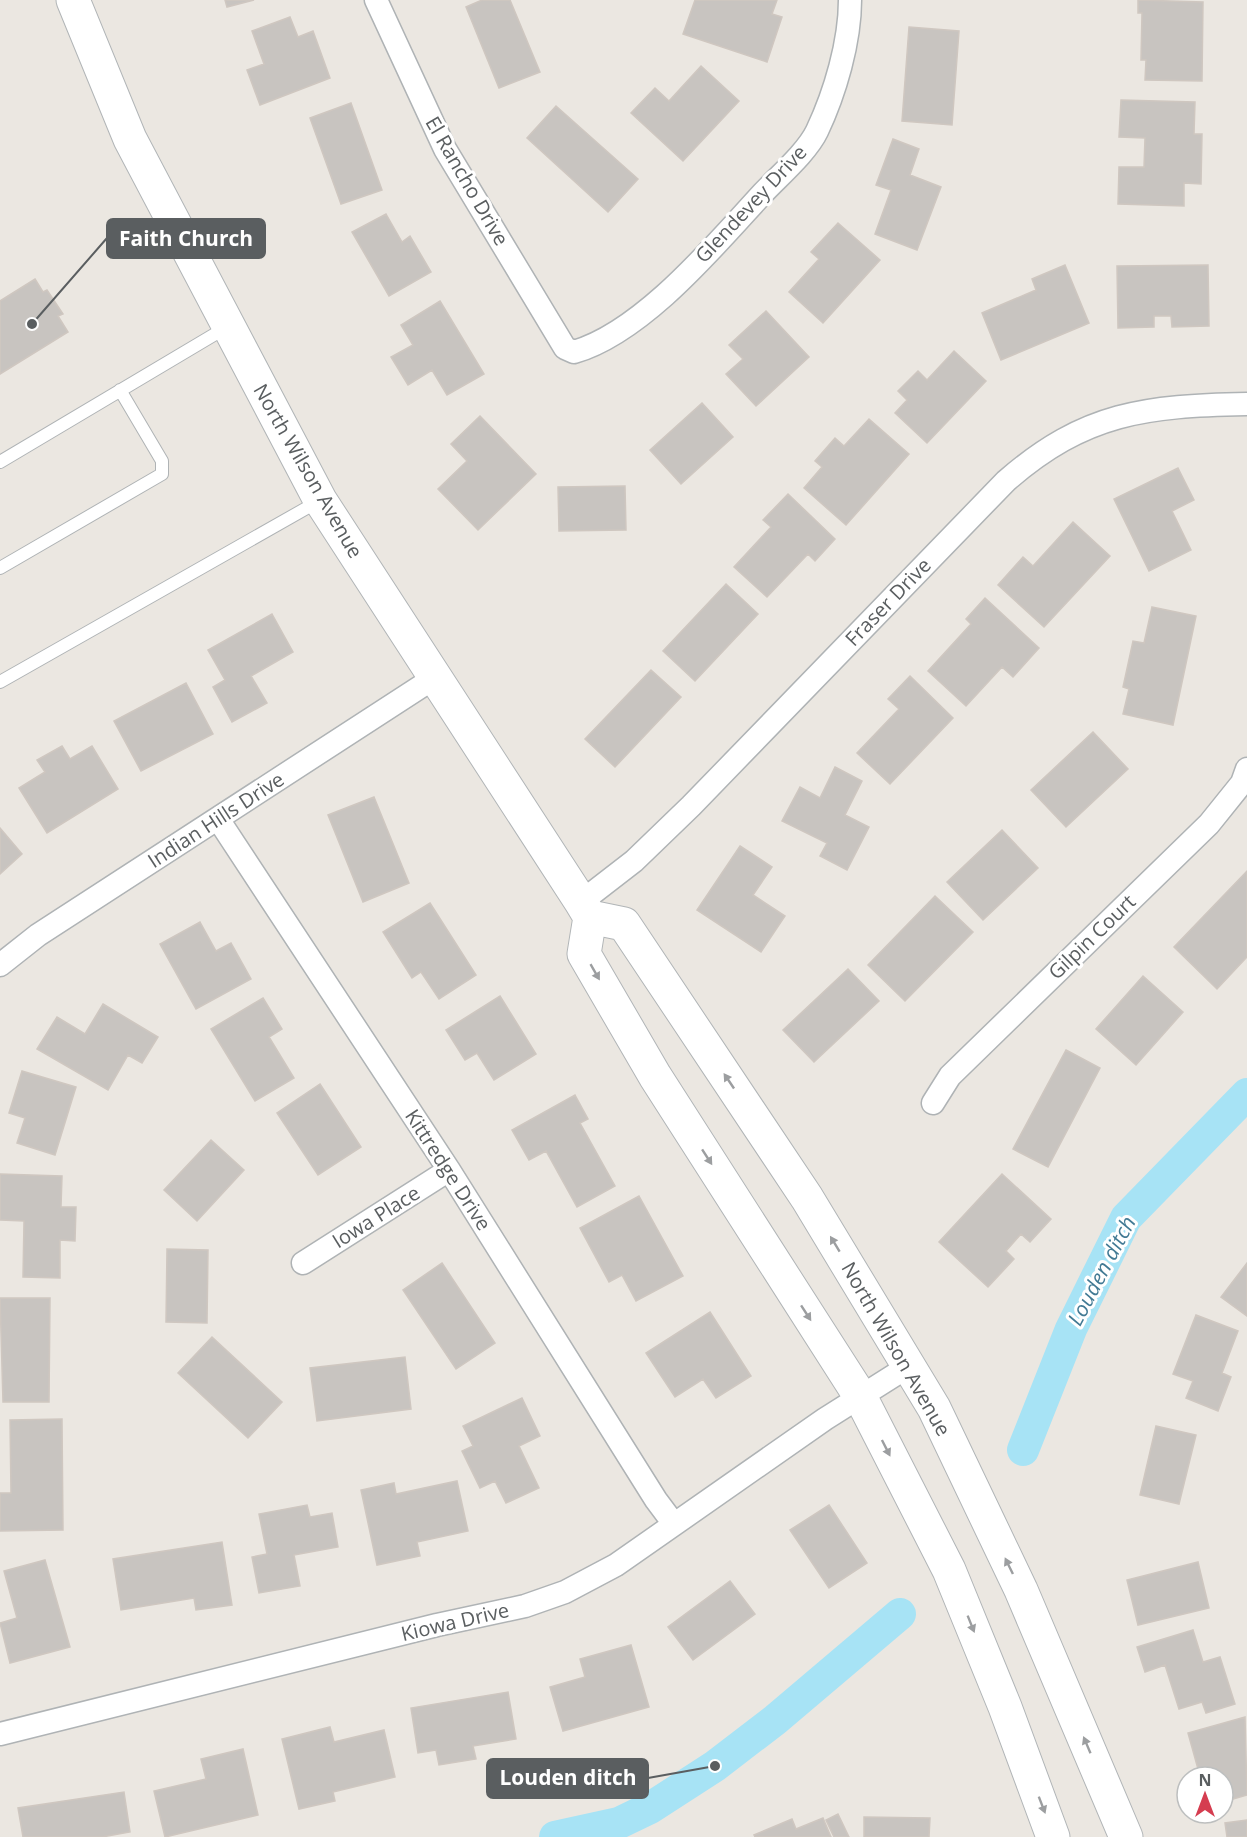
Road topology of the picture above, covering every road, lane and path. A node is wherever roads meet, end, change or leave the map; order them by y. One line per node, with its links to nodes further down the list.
1 (73, 0): 4 (main road, North Wilson Avenue)
2 (376, 0): 5 (street, El Rancho Drive)
3 (850, 0): 5 (street, Glendevey Drive)
4 (228, 326): 6 (lane); 9 (main road, North Wilson Avenue)
5 (574, 352)
6 (120, 390): 8 (lane); 10 (lane)
7 (1247, 405): 15 (street, Fraser Drive)
8 (0, 462)
9 (320, 500): 11 (main road, North Wilson Avenue); 12 (lane)
10 (0, 568)
11 (434, 678): 14 (street, Indian Hills Drive); 15 (main road, North Wilson Avenue)
12 (0, 682)
13 (1247, 769): 17 (street, Gilpin Court)
14 (218, 819): 16 (street, Indian Hills Drive); 18 (street, Kittredge Drive)
15 (586, 910): 20 (main road, North Wilson Avenue, one-way to 15); 21 (main road, one-way to 21)
16 (0, 965)
17 (933, 1103)
18 (449, 1170): 19 (street, Iowa Place); 22 (street, Kittredge Drive)
19 (303, 1263)
20 (909, 1366): 21 (street, Kiowa Drive); 25 (main road, North Wilson Avenue, one-way to 20)
21 (860, 1396): 22 (street, Kiowa Drive); 24 (main road, one-way to 24)
22 (674, 1524): 23 (street, Kiowa Drive)
23 (0, 1734)
24 (1053, 1837)
25 (1126, 1837)

